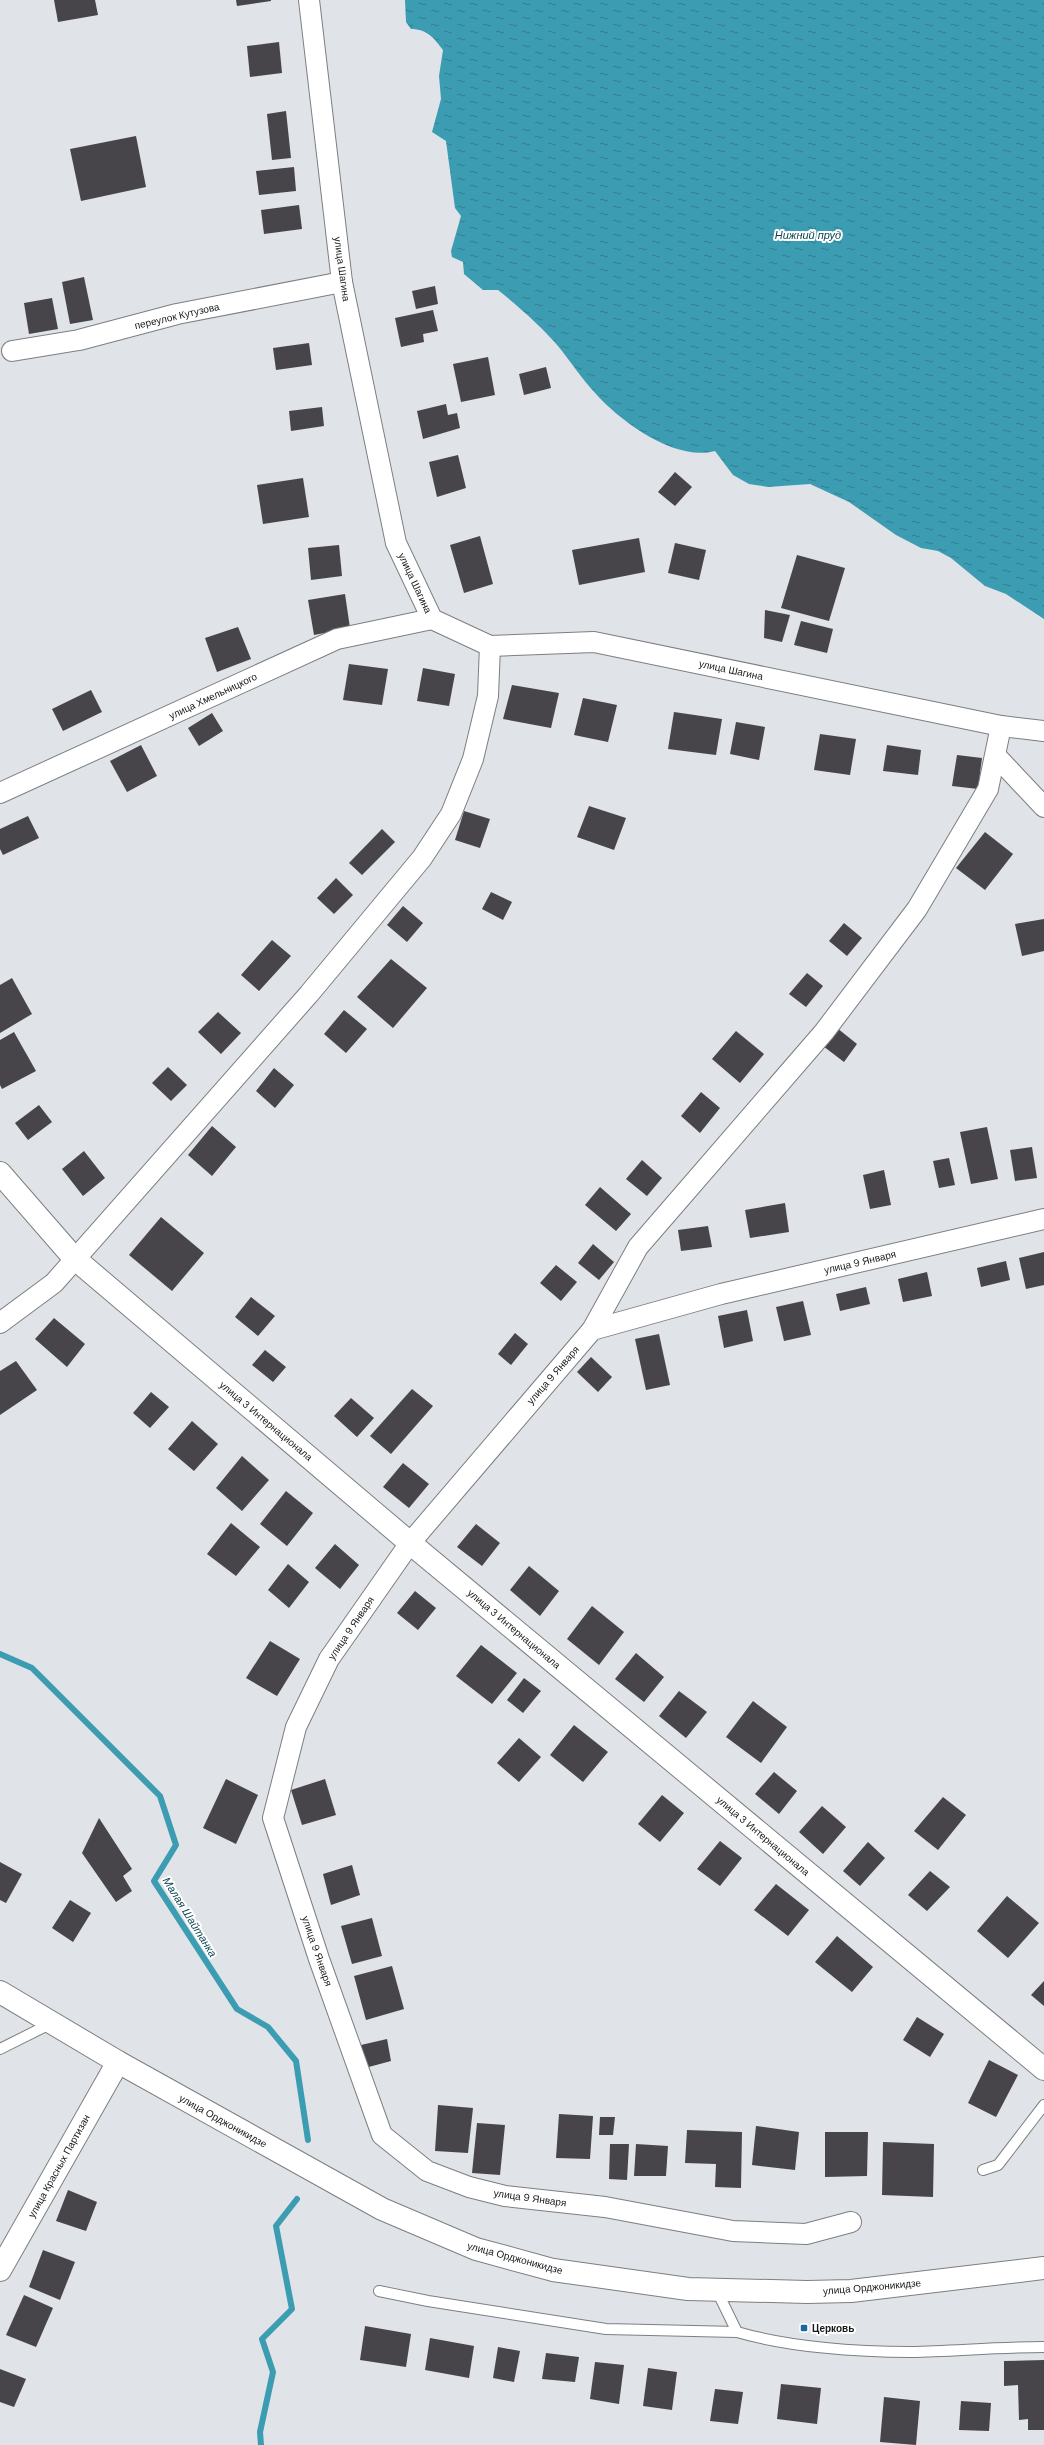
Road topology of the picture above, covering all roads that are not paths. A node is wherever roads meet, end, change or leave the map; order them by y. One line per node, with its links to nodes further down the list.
1 (309, 0): 2 (street, улица Шагина)
2 (342, 282): 3 (street, переулок Кутузова); 4 (street, улица Шагина)
3 (12, 351)
4 (432, 619): 5 (street, улица Шагина); 9 (street, улица Хмельницкого)
5 (490, 646): 6 (street, улица Шагина); 13 (street)
6 (1001, 726): 7 (street, улица Шагина); 8 (street)
7 (1044, 731)
8 (996, 756): 10 (street); 15 (street)
9 (0, 793)
10 (1044, 807)
11 (0, 1173): 13 (street, улица 3 Интернационала)
12 (1044, 1219): 15 (street, улица 9 Января)
13 (74, 1258): 14 (street); 16 (street, улица 3 Интернационала)
14 (0, 1323)
15 (592, 1330): 16 (street, улица 9 Января)
16 (410, 1543): 21 (street, улица 3 Интернационала); 24 (street, улица 9 Января)
17 (0, 1992): 18 (street, улица Орджоникидзе)
18 (54, 2022): 19 (lane); 20 (street, улица Орджоникидзе)
19 (0, 2049)
20 (118, 2062): 26 (street, улица Красных Партизан); 27 (street, улица Орджоникидзе)
21 (1044, 2069)
22 (1044, 2106): 23 (lane)
23 (983, 2170)
24 (851, 2222)
25 (1044, 2268): 27 (street, улица Орджоникидзе)
26 (0, 2270)
27 (716, 2289): 29 (lane)
28 (379, 2291): 29 (lane)
29 (736, 2332): 30 (lane)
30 (1044, 2348)

